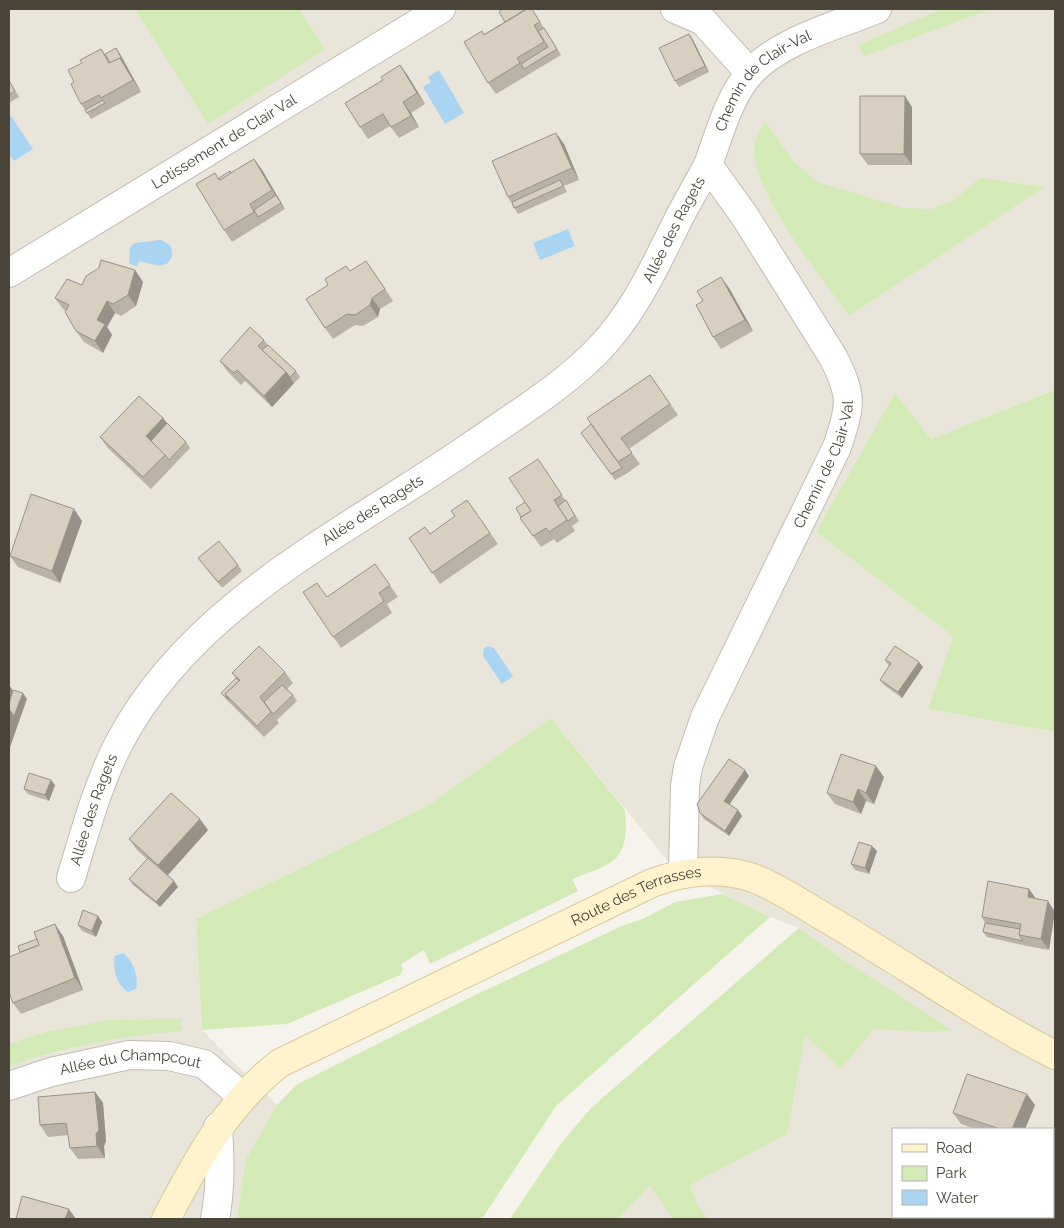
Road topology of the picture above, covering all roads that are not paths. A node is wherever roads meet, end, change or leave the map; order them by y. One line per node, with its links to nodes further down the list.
1 (441, 9): 6 (street, Lotissement de Clair Val)
2 (675, 9): 4 (street)
3 (877, 9): 4 (street, Chemin de Clair-Val)
4 (750, 73): 5 (street, Chemin de Clair-Val)
5 (708, 165): 7 (street, Chemin de Clair-Val); 8 (street, Allée des Ragets)
6 (9, 273)
7 (683, 874): 9 (street, Route des Terrasses); 11 (street, Route des Terrasses)
8 (72, 878)
9 (1055, 1055)
10 (9, 1086): 11 (street, Allée du Champcout)
11 (242, 1096): 12 (street, Route des Terrasses)
12 (222, 1122): 13 (street, Route des Terrasses); 14 (street)
13 (166, 1219)
14 (215, 1219)

